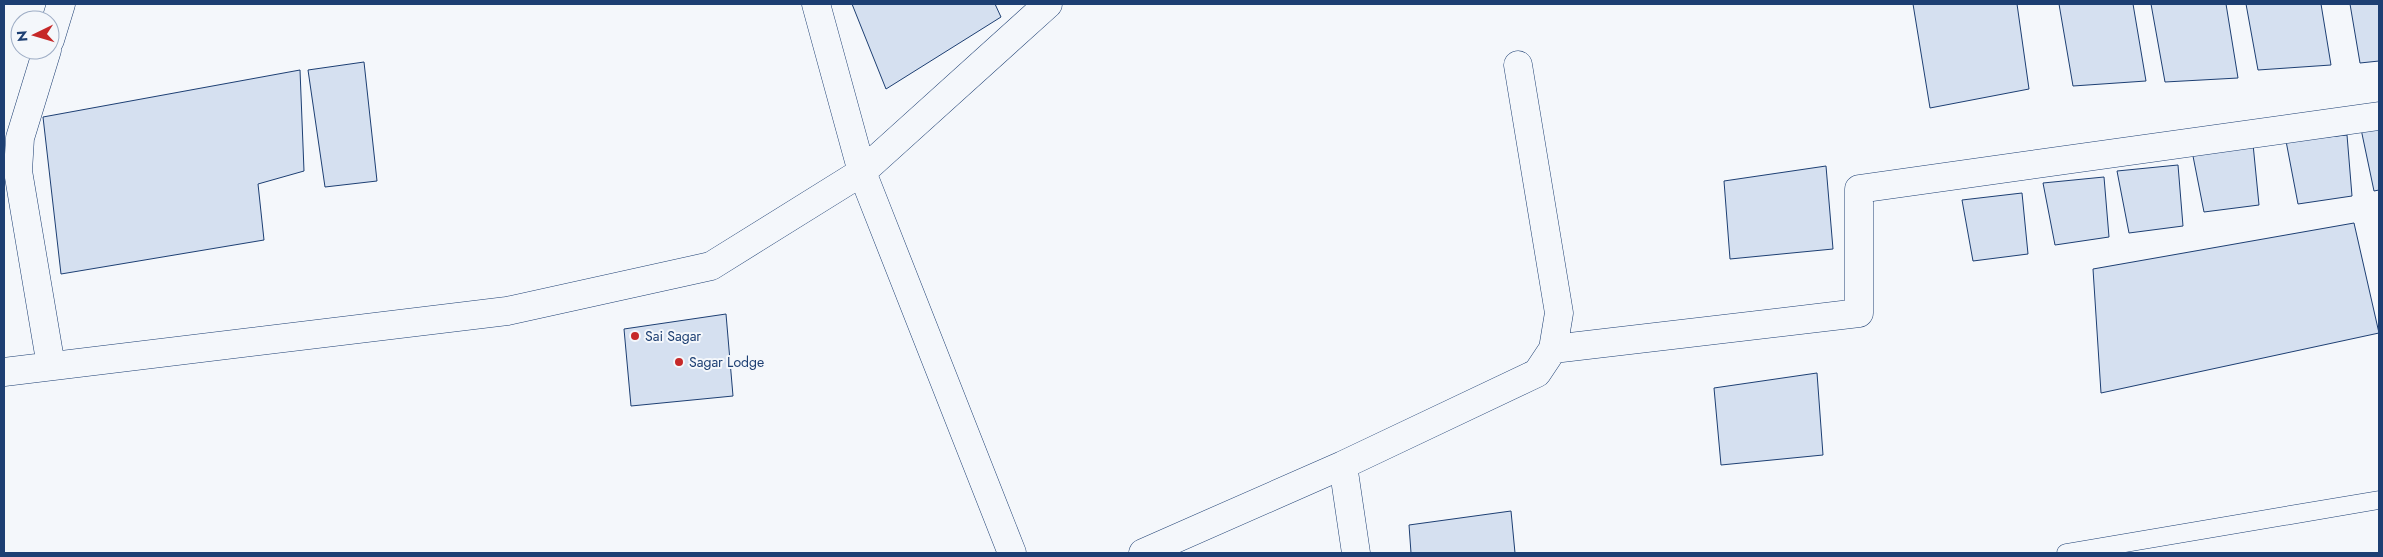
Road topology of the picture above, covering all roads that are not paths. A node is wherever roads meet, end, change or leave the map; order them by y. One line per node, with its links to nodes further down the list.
1 (816, 4): 6 (street)
2 (1048, 4): 6 (street)
3 (44, 60): 8 (street)
4 (1518, 65): 7 (street)
5 (2379, 116): 7 (street)
6 (862, 172): 8 (street); 12 (street)
7 (1553, 349): 10 (street)
8 (51, 366): 9 (street)
9 (4, 372)
10 (1343, 465): 13 (street); 14 (street)
11 (2379, 500): 15 (lane)
12 (1012, 553)
13 (1142, 553)
14 (1356, 553)
15 (2066, 553)

